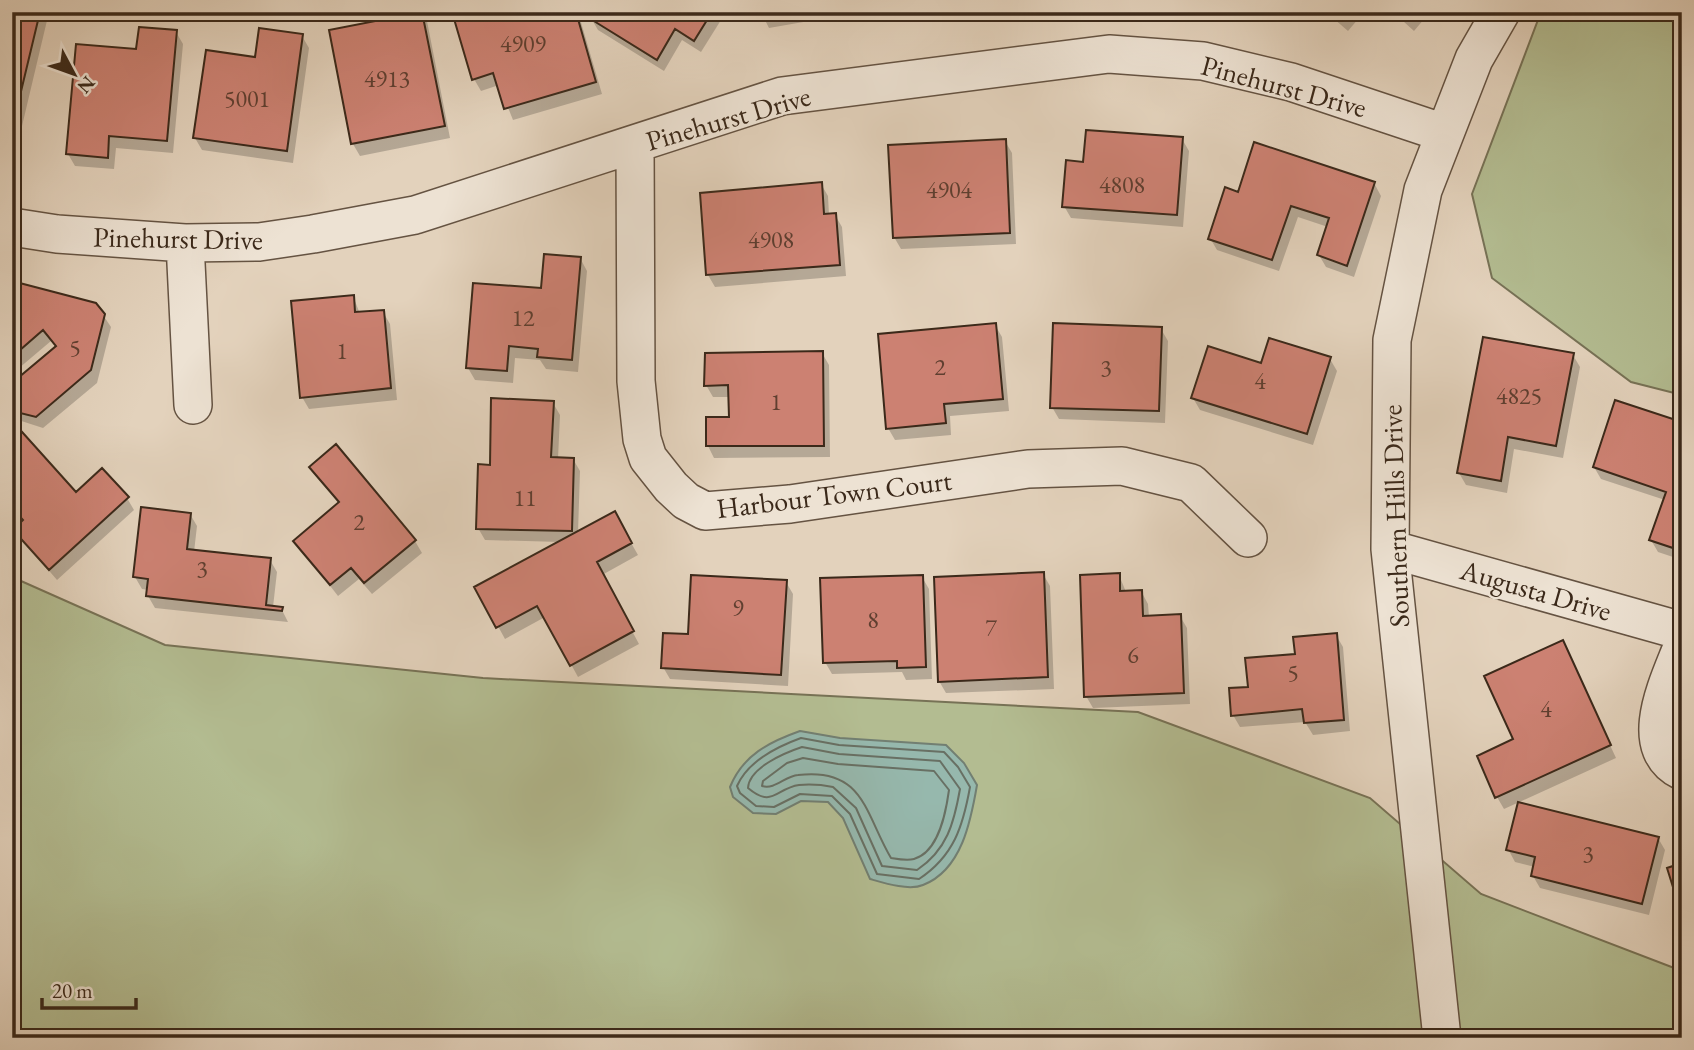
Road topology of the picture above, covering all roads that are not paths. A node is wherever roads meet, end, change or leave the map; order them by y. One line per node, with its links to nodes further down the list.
1 (1501, 12): 2 (street, Southern Hills Drive)
2 (1444, 134): 3 (street, Pinehurst Drive); 8 (street, Southern Hills Drive)
3 (635, 144): 5 (street, Pinehurst Drive); 7 (street, Harbour Town Court)
4 (12, 227): 5 (street, Pinehurst Drive)
5 (185, 243): 6 (street)
6 (194, 405)
7 (1248, 538)
8 (1390, 549): 9 (street, Augusta Drive); 12 (street, Southern Hills Drive)
9 (1682, 631)
10 (1682, 647): 11 (street)
11 (1682, 771)
12 (1442, 1038)

